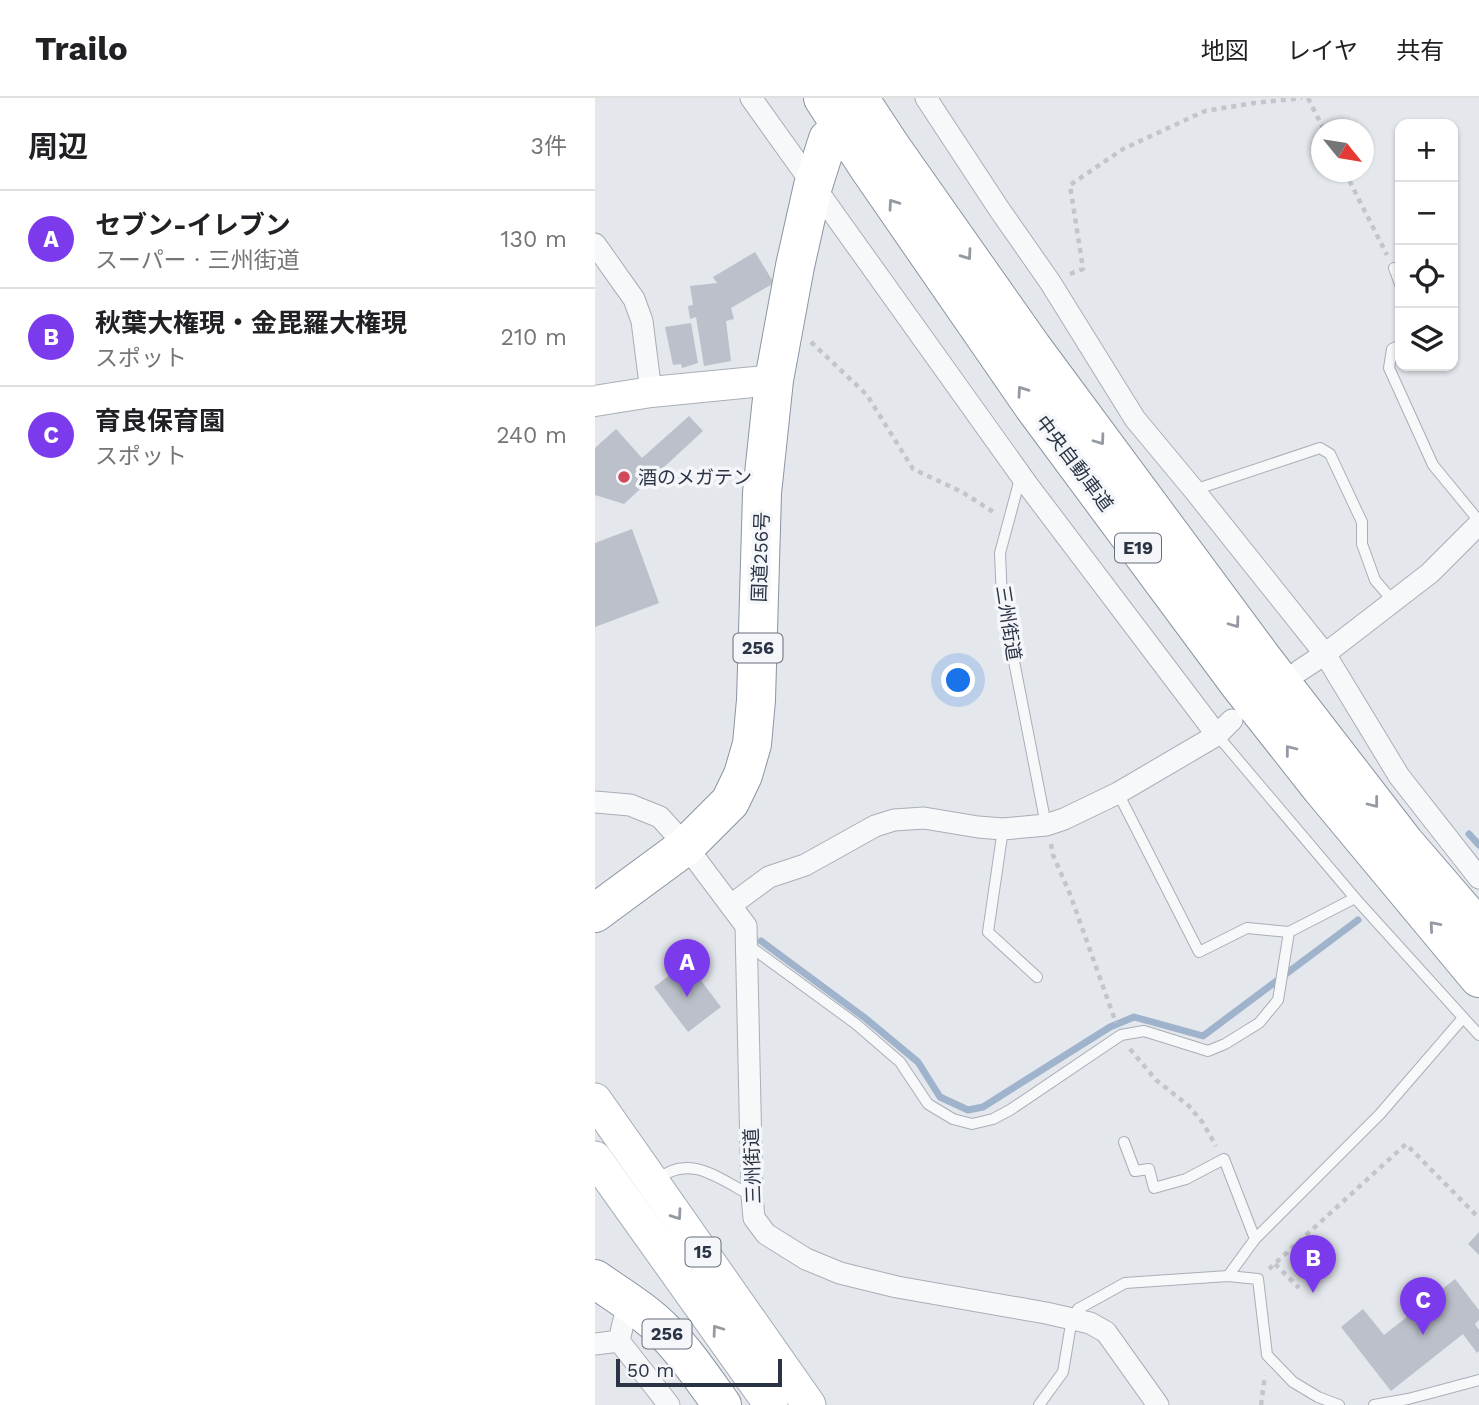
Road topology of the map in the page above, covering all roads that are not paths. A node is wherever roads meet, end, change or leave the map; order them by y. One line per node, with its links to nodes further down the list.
1 (751, 98): 6 (street)
2 (823, 98): 32 (highway, 中央自動車道 / E19, one-way to 2)
3 (859, 98): 28 (highway, 中央自動車道 / E19, one-way to 28)
4 (926, 98): 13 (street)
5 (828, 139): 6 (highway, 国道256号 / 256)
6 (813, 186): 9 (highway, 国道256号 / 256); 12 (street)
7 (595, 244): 10 (street)
8 (1395, 348): 14 (lane)
9 (774, 380): 10 (street); 23 (highway, 国道256号 / 256)
10 (651, 392): 11 (street)
11 (595, 401)
12 (1021, 475): 18 (street); 21 (lane, 三州街道)
13 (1195, 490): 15 (lane); 16 (street)
14 (1479, 523): 15 (street)
15 (1393, 601): 16 (street)
16 (1325, 654): 17 (street); 24 (street)
17 (1300, 671)
18 (1225, 727): 19 (street); 25 (lane)
19 (1118, 793): 21 (street); 29 (lane)
20 (595, 802): 23 (street, 三州街道)
21 (1047, 825): 22 (street)
22 (1003, 829): 26 (street); 31 (lane)
23 (686, 846): 26 (street, 三州街道); 27 (highway, 国道256号 / 256)
24 (1479, 878)
25 (1355, 898): 29 (lane); 33 (lane)
26 (731, 905): 30 (street, 三州街道)
27 (595, 913)
28 (1479, 929)
29 (1289, 932): 30 (lane)
30 (748, 945): 39 (street, 三州街道)
31 (1037, 977)
32 (1479, 978)
33 (1463, 1018): 34 (lane); 40 (lane)
34 (1479, 1035)
35 (595, 1100): 38 (main road, 15)
36 (1124, 1142): 40 (lane)
37 (595, 1158): 50 (main road, 15, one-way to 37)
38 (654, 1182): 39 (lane); 51 (main road, 15, one-way to 51)
39 (752, 1196): 44 (street, 三州街道)
40 (1255, 1239): 41 (lane)
41 (1228, 1276): 44 (lane); 54 (lane)
42 (595, 1279): 43 (highway, 256)
43 (628, 1302): 45 (street); 49 (highway, 256)
44 (1072, 1318): 52 (lane); 53 (street, 三州街道)
45 (619, 1341): 46 (street); 48 (street)
46 (595, 1344)
47 (1479, 1380): 55 (lane)
48 (669, 1405)
49 (722, 1405)
50 (771, 1405)
51 (809, 1405)
52 (1039, 1405)
53 (1158, 1405)
54 (1339, 1405)
55 (1374, 1405)

